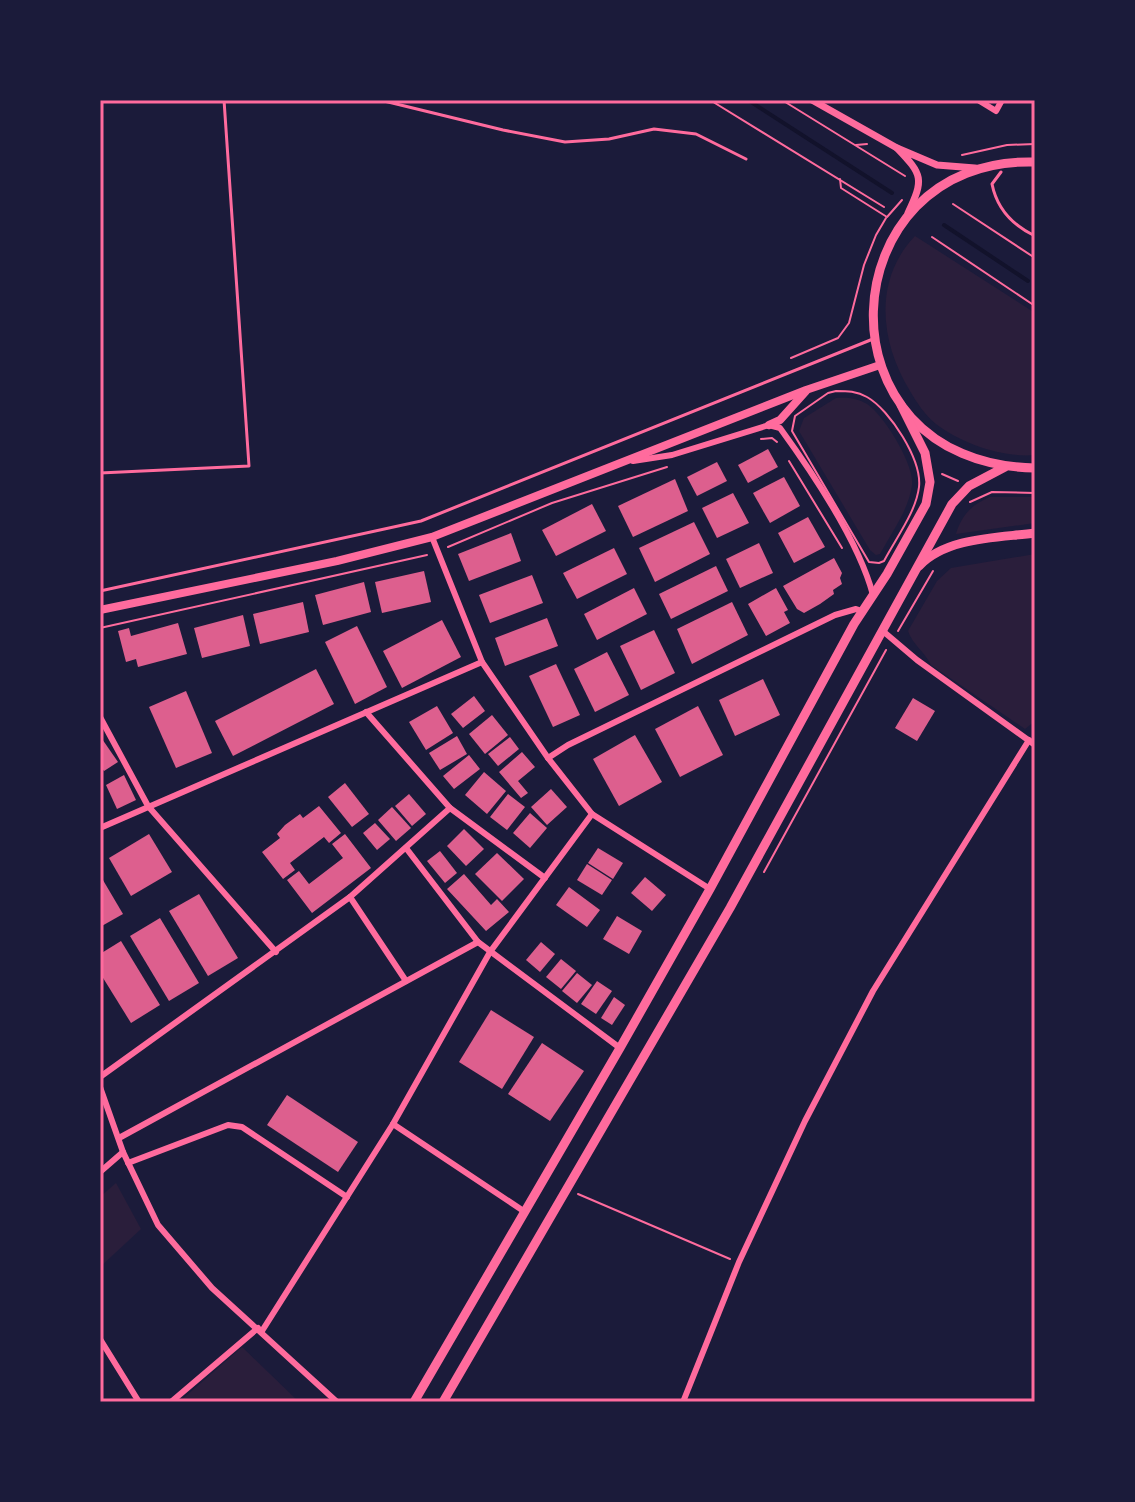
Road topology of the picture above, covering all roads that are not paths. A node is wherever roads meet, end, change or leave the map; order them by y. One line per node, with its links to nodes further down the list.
1 (224, 100): 21 (lane)
2 (380, 100): 7 (lane)
3 (978, 100): 4 (street)
4 (1002, 100)
5 (815, 101): 6 (street)
6 (897, 148): 10 (street); 11 (street)
7 (746, 159)
8 (1013, 161): 9 (main road); 10 (main road); 12 (lane)
9 (1035, 162)
10 (975, 168): 11 (main road)
11 (903, 223): 13 (main road)
12 (1035, 236)
13 (874, 339): 14 (main road); 25 (lane)
14 (880, 365): 15 (main road); 16 (main road)
15 (806, 390): 17 (main road); 18 (main road)
16 (901, 405): 19 (main road); 26 (main road)
17 (769, 425): 18 (street); 26 (street)
18 (625, 462): 23 (main road)
19 (1005, 467): 20 (main road); 24 (main road)
20 (1035, 468)
21 (100, 473)
22 (1035, 533): 24 (main road)
23 (432, 537): 27 (main road); 30 (street)
24 (911, 574): 29 (main road)
25 (100, 591)
26 (873, 596): 28 (main road)
27 (100, 610)
28 (862, 611): 34 (street); 41 (main road)
29 (884, 632): 33 (street); 63 (main road)
30 (482, 662): 31 (street); 34 (street)
31 (366, 712): 35 (street); 36 (street)
32 (100, 717): 35 (street)
33 (1032, 742): 64 (street)
34 (548, 758): 37 (street)
35 (148, 806): 38 (street); 44 (street)
36 (450, 808): 39 (street); 40 (street)
37 (592, 814): 40 (street); 41 (street)
38 (100, 828)
39 (406, 848): 42 (street); 43 (street)
40 (545, 878): 45 (street)
41 (710, 889): 47 (main road)
42 (350, 897): 44 (street); 46 (street)
43 (478, 942): 45 (street); 46 (street)
44 (276, 952): 48 (street)
45 (490, 952): 47 (street); 50 (street)
46 (406, 981): 51 (street)
47 (620, 1048): 56 (main road)
48 (100, 1077)
49 (100, 1087): 51 (street)
50 (393, 1124): 55 (street); 56 (street)
51 (119, 1138): 52 (street)
52 (123, 1152): 53 (street); 54 (street)
53 (128, 1163): 55 (street); 57 (street)
54 (100, 1172)
55 (347, 1197): 57 (street)
56 (525, 1212): 62 (main road)
57 (260, 1330): 60 (street); 61 (street)
58 (100, 1339): 59 (street)
59 (139, 1402)
60 (171, 1402)
61 (337, 1402)
62 (414, 1402)
63 (443, 1402)
64 (683, 1402)

